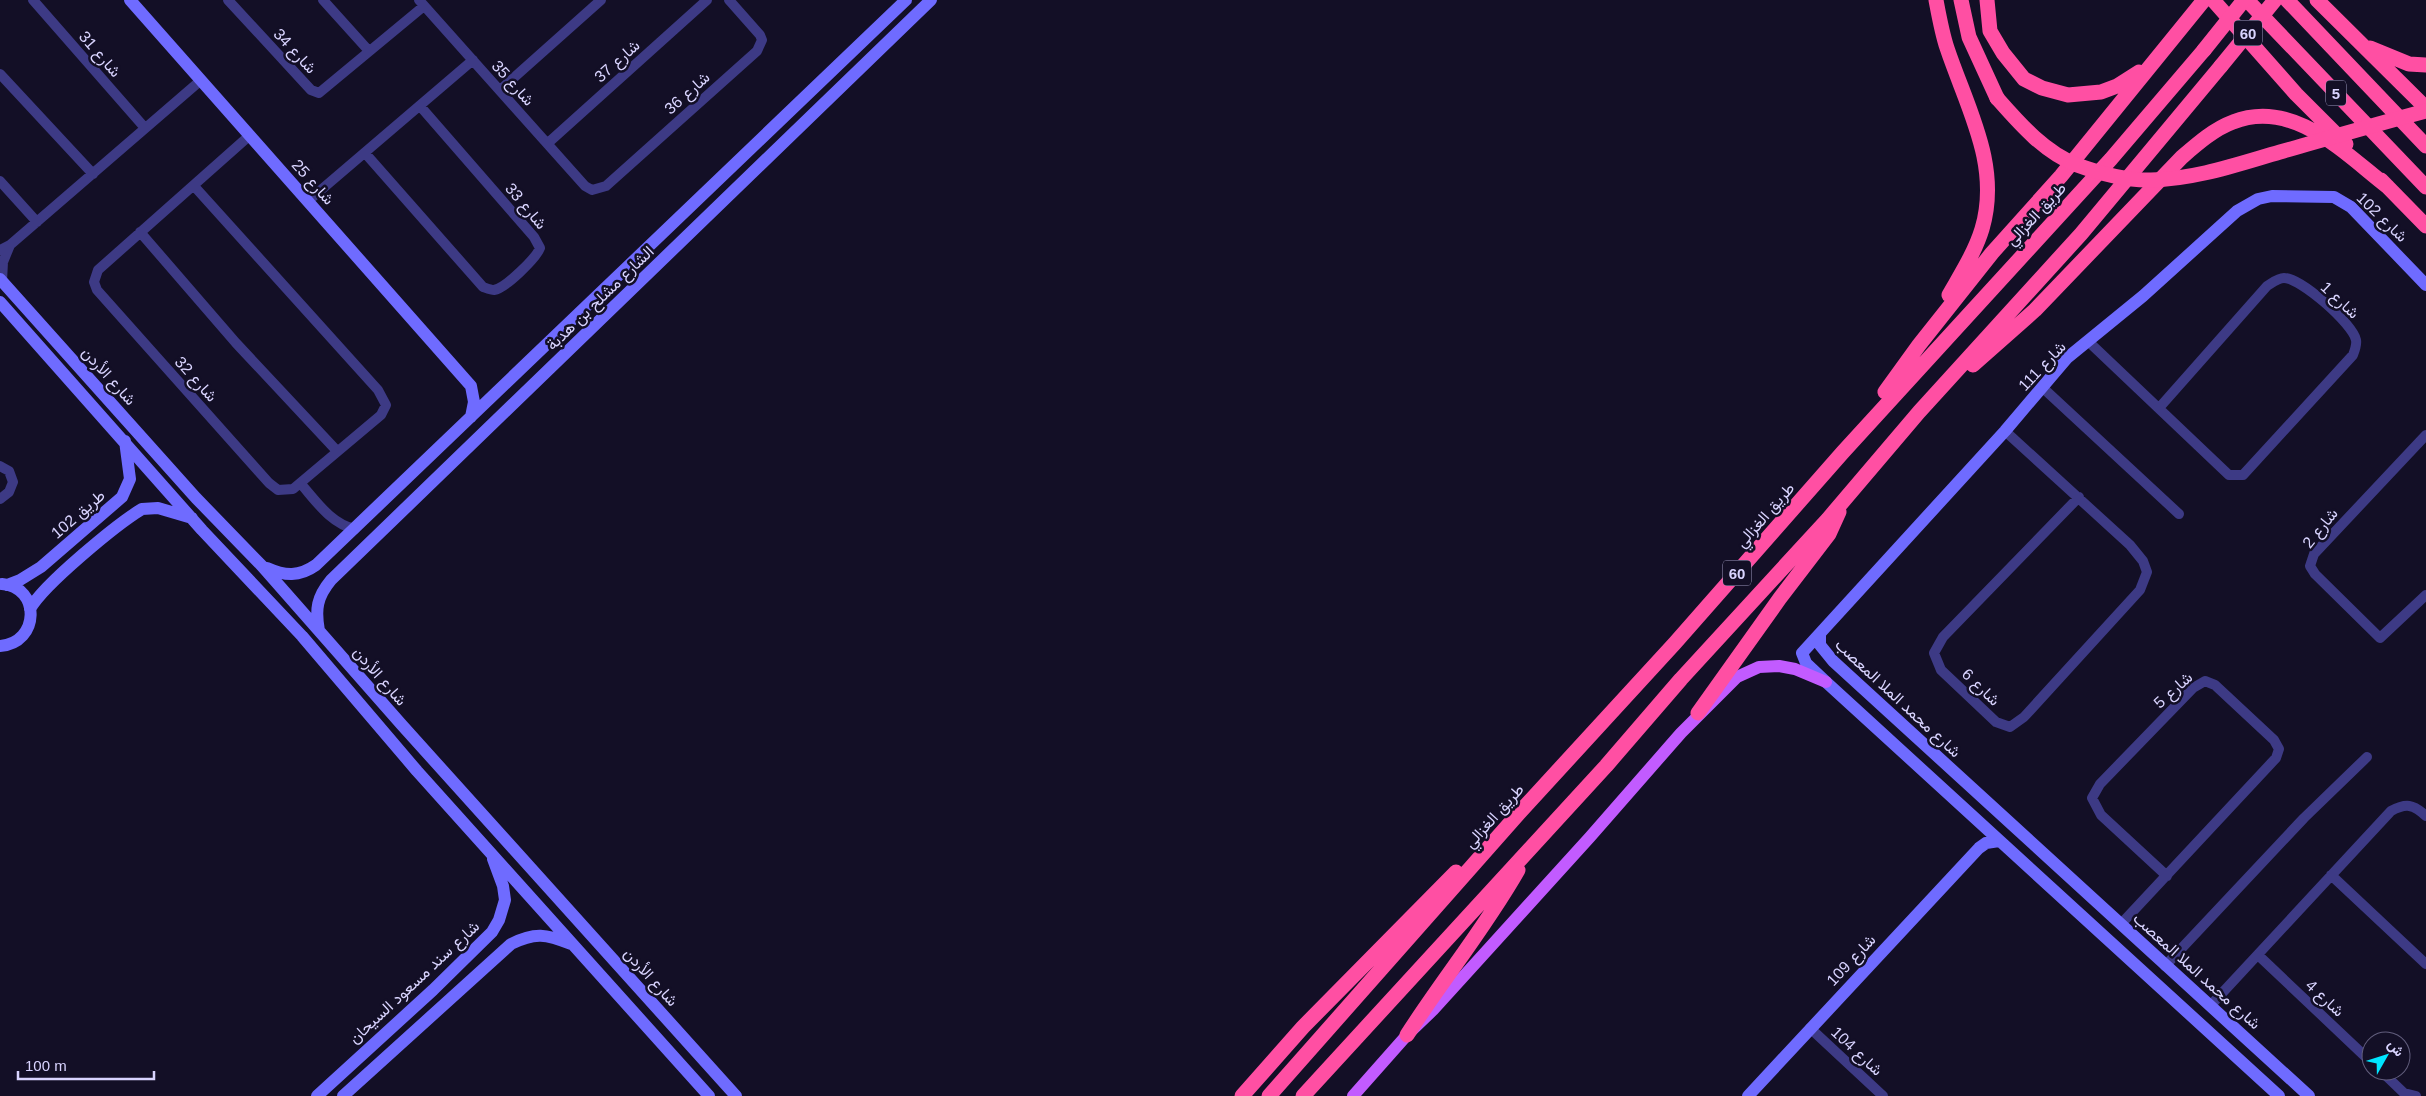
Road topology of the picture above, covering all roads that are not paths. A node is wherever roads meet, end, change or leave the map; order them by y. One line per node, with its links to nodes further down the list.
1 (33, 0): 30 (street, شارع 31)
2 (130, 0): 26 (street, شارع 25)
3 (228, 0): 21 (street, شارع 34)
4 (323, 0): 21 (street)
5 (601, 0): 27 (street)
6 (707, 0): 32 (street, شارع 37)
7 (729, 0): 38 (street, شارع 36)
8 (906, 0): 49 (street, الشارع مشلح بن هدبة)
9 (931, 0): 51 (street, الشارع مشلح بن هدبة)
10 (1936, 0): 54 (highway)
11 (1961, 0): 29 (highway, bridge)
12 (1987, 0): 23 (highway)
13 (2204, 0): 23 (highway)
14 (2213, 0): 39 (highway)
15 (2245, 0): 40 (highway, 5); 65 (highway, طريق الغزالي / 60, bridge)
16 (2275, 0): 59 (highway, 60, bridge)
17 (2288, 0): 33 (highway, 5)
18 (2317, 0): 20 (highway)
19 (421, 3): 21 (street, شارع 34); 22 (street, شارع 35)
20 (2345, 29): 24 (highway); 29 (highway)
21 (369, 52)
22 (473, 60): 27 (street, شارع 35); 28 (street)
23 (2152, 62): 54 (highway)
24 (2426, 65)
25 (0, 74): 35 (street)
26 (200, 81): 30 (street); 31 (street, شارع 25)
27 (500, 90): 32 (street, شارع 35)
28 (420, 106): 34 (street); 34 (street, شارع 33)
29 (2426, 109)
30 (145, 128): 35 (street)
31 (250, 136): 37 (street, شارع 32); 42 (street, شارع 25)
32 (548, 144): 38 (street, شارع 35)
33 (2426, 146)
34 (365, 153): 42 (street)
35 (92, 174): 43 (street)
36 (0, 181): 43 (street)
37 (194, 186): 45 (street, شارع 32); 64 (street, شارع 32)
38 (585, 186)
39 (2388, 187): 44 (highway); 59 (highway)
40 (2426, 187)
41 (2334, 197): 50 (street, شارع 102); 53 (street, شارع 111)
42 (308, 201): 55 (street, شارع 25)
43 (37, 222): 46 (street)
44 (2426, 226)
45 (140, 232): 64 (street); 67 (street, شارع 32)
46 (10, 245): 47 (street); 48 (street)
47 (0, 250)
48 (1, 280): 75 (street, شارع الأردن)
49 (610, 281): 51 (street); 57 (street, الشارع مشلح بن هدبة)
50 (2426, 285)
51 (623, 296): 76 (street, الشارع مشلح بن هدبة)
52 (0, 302): 63 (street, شارع الأردن)
53 (2088, 342): 56 (street, شارع 111); 58 (street, شارع 1)
54 (1919, 345): 65 (highway)
55 (471, 386): 57 (street); 60 (street)
56 (2043, 388): 61 (street, شارع 111); 71 (street)
57 (501, 389): 60 (street, الشارع مشلح بن هدبة)
58 (2159, 408): 58 (street, شارع 1)
59 (1920, 412): 69 (highway, 60)
60 (471, 418): 73 (street, الشارع مشلح بن هدبة)
61 (2005, 431): 68 (street, شارع 6); 81 (street, شارع 111)
62 (2426, 435): 78 (street, شارع 2)
63 (125, 441): 72 (street, شارع الأردن); 77 (street, طريق 102)
64 (338, 451): 67 (street, شارع 32)
65 (1843, 452): 90 (highway, طريق الغزالي / 60)
66 (0, 466): 70 (street)
67 (301, 484): 73 (street)
68 (2078, 497): 68 (street, شارع 6)
69 (1846, 498): 86 (highway); 94 (highway, 60)
70 (0, 499)
71 (2180, 514)
72 (192, 518): 79 (street); 88 (street, شارع الأردن)
73 (355, 529): 74 (street, الشارع مشلح بن هدبة)
74 (316, 565): 75 (street, الشارع مشلح بن هدبة); 76 (street)
75 (262, 566): 80 (street, شارع الأردن)
76 (331, 580): 80 (street, الشارع مشلح بن هدبة)
77 (3, 584): 79 (street)
78 (2426, 595)
79 (30, 609): 82 (street)
80 (319, 631): 89 (street, شارع الأردن)
81 (1820, 634): 83 (street, شارع محمد الملا المعصب); 84 (street, شارع محمد الملا المعصب)
82 (0, 646)
83 (1826, 682): 85 (street, شارع محمد الملا المعصب); 86 (main road)
84 (1871, 696): 85 (street); 99 (street, شارع محمد الملا المعصب)
85 (1857, 711): 92 (street, شارع محمد الملا المعصب)
86 (1698, 713): 109 (main road)
87 (2367, 757): 103 (street)
88 (417, 771): 89 (street); 96 (street, شارع الأردن)
89 (469, 798): 110 (street, شارع الأردن)
90 (1519, 813): 118 (highway); 119 (highway, طريق الغزالي / 60)
91 (2426, 816): 97 (street)
92 (1982, 825): 93 (street, شارع محمد الملا المعصب); 95 (street)
93 (1999, 841): 95 (street, شارع 109); 124 (street, شارع محمد الملا المعصب)
94 (1531, 847): 109 (highway); 120 (highway, 60)
95 (1979, 848): 108 (street, شارع 109)
96 (489, 850): 100 (street, شارع الأردن); 104 (street, شارع سند مسعود السيحان)
97 (2331, 875): 101 (street); 102 (street)
98 (2167, 876): 98 (street, شارع 5); 99 (street, شارع 5)
99 (2121, 924): 103 (street, شارع محمد الملا المعصب)
100 (574, 945): 105 (street); 107 (street, شارع الأردن)
101 (2258, 955): 106 (street); 111 (street, شارع 4)
102 (2426, 964)
103 (2165, 966): 106 (street, شارع محمد الملا المعصب)
104 (433, 990): 105 (street); 114 (street, شارع سند مسعود السيحان)
105 (445, 1005): 115 (street)
106 (2211, 1005): 125 (street, شارع محمد الملا المعصب)
107 (642, 1021): 110 (street); 116 (street, شارع الأردن)
108 (1810, 1028): 122 (street, شارع 109); 123 (street, شارع 104)
109 (1407, 1035): 121 (main road)
110 (691, 1046): 117 (street, شارع الأردن)
111 (2361, 1053)
112 (2391, 1081): 126 (street)
113 (2426, 1092): 126 (street)
114 (317, 1096)
115 (343, 1096)
116 (709, 1096)
117 (736, 1096)
118 (1242, 1096)
119 (1269, 1096)
120 (1303, 1096)
121 (1353, 1096)
122 (1748, 1096)
123 (1883, 1096)
124 (2278, 1096)
125 (2308, 1096)
126 (2417, 1096)

